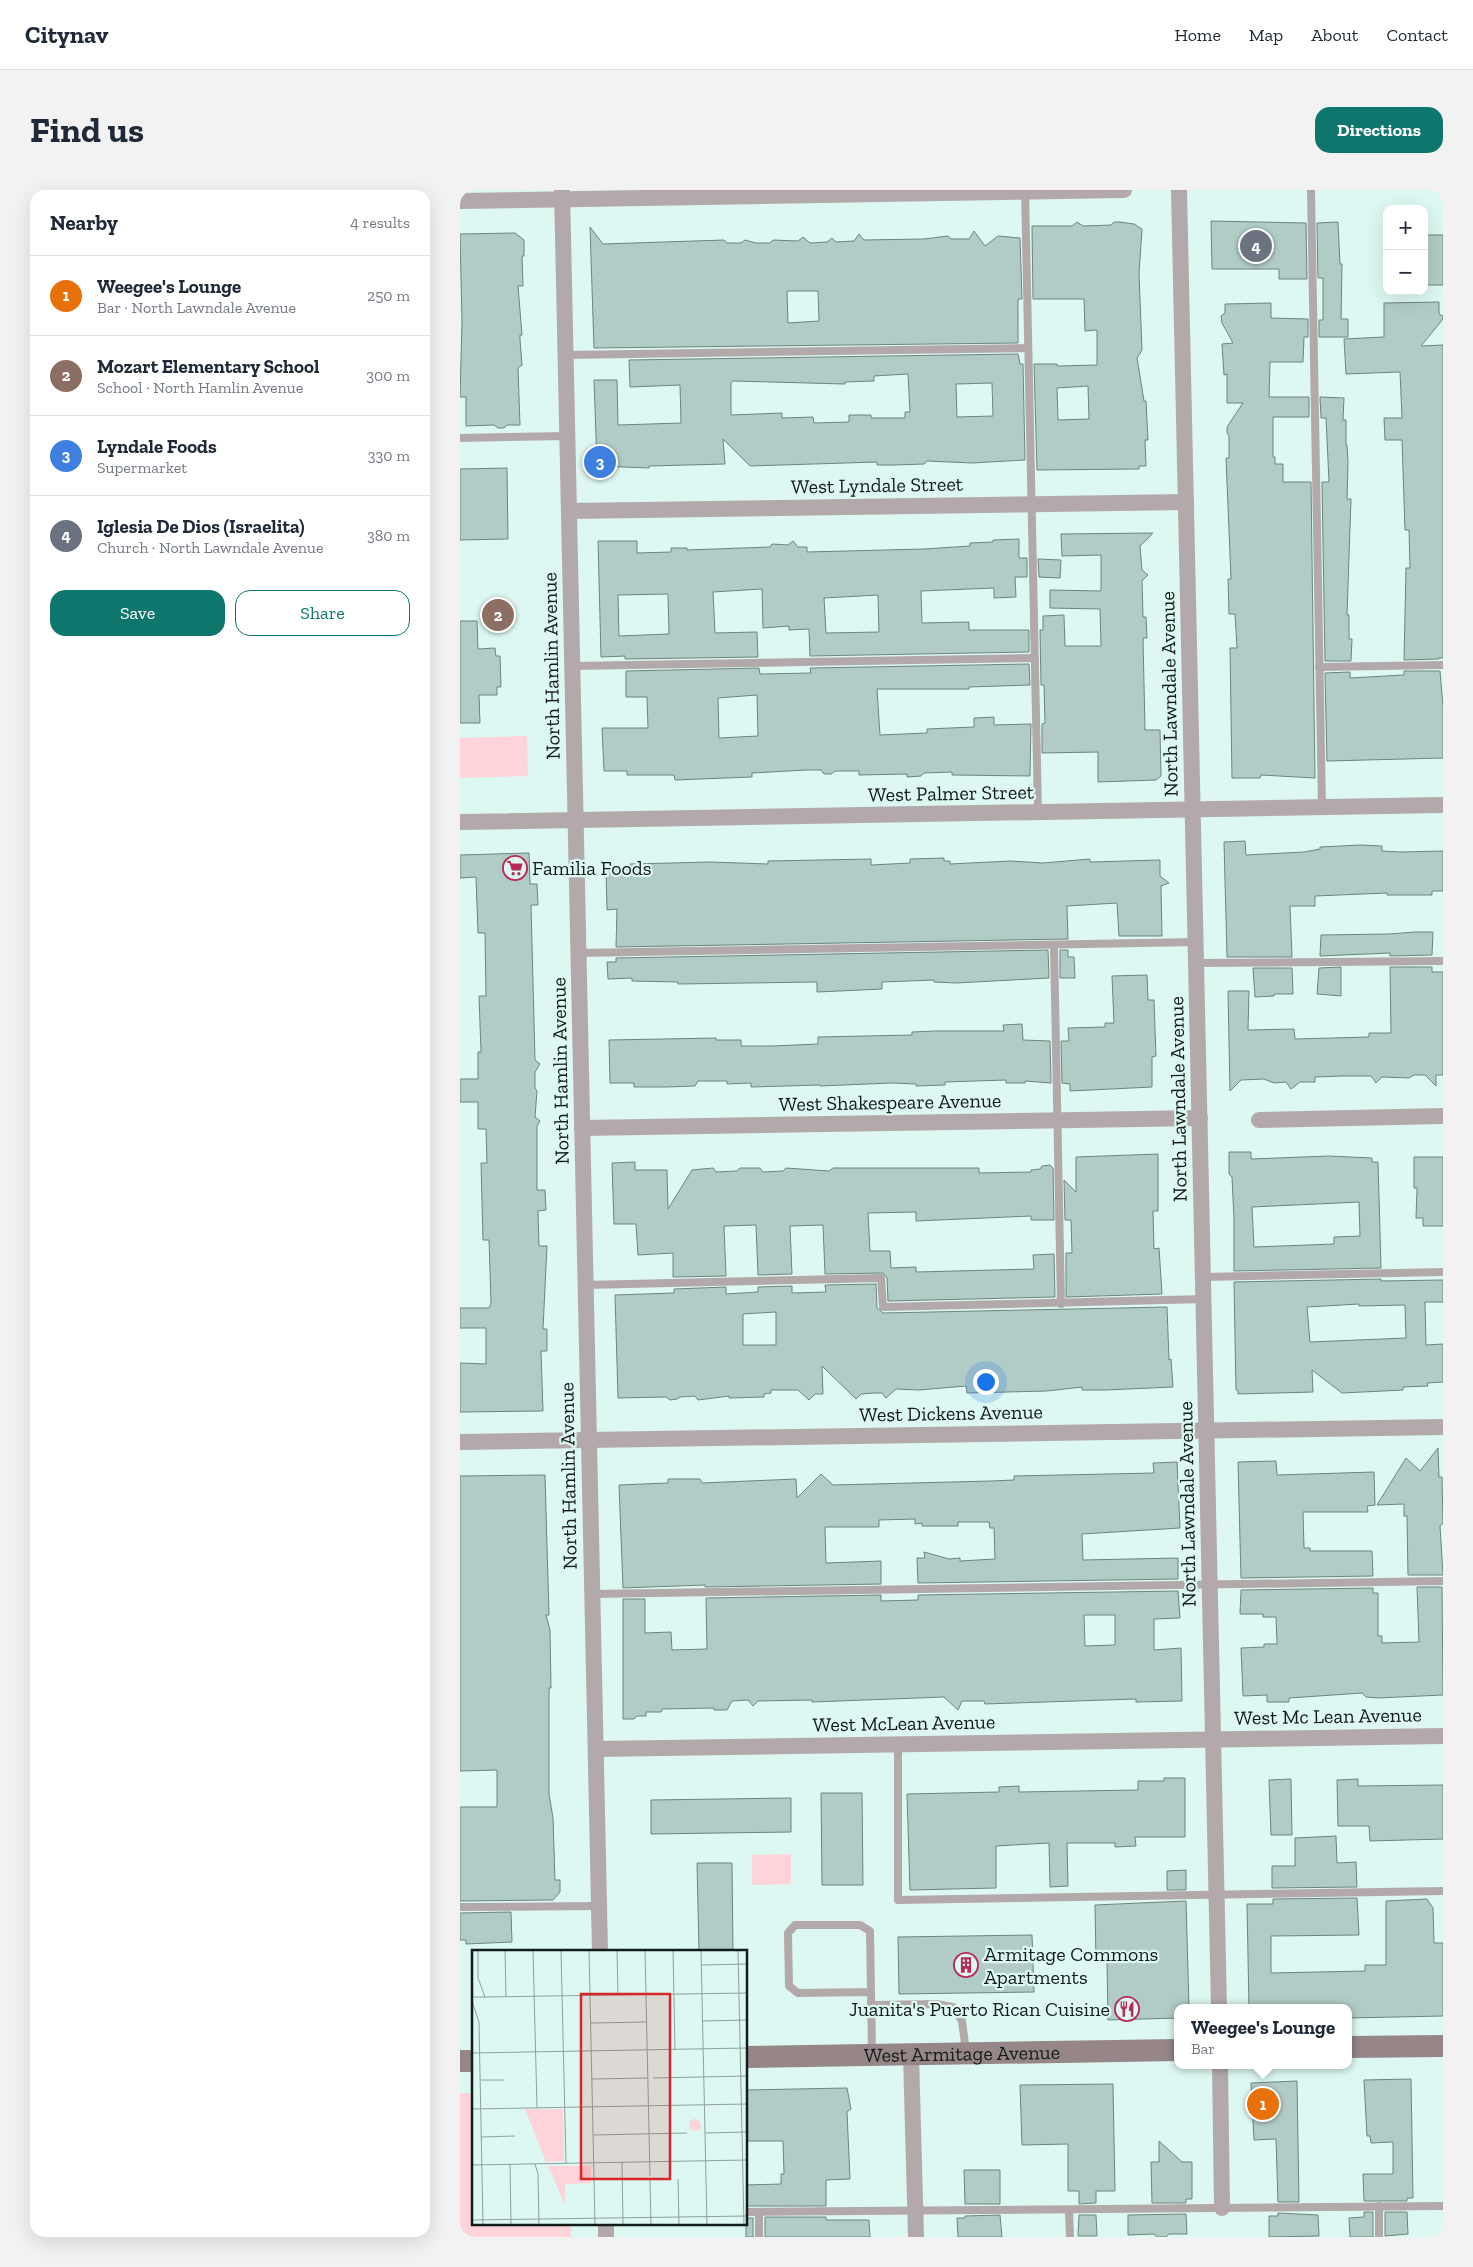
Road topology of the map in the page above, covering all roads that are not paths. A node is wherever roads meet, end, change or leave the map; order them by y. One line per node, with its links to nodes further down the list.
1 (1124, 190): 4 (street)
2 (1179, 190): 12 (street, North Lawndale Avenue)
3 (1311, 190): 18 (lane)
4 (1025, 191): 5 (street); 8 (lane)
5 (871, 192): 6 (street)
6 (562, 194): 7 (street); 9 (street, North Hamlin Avenue)
7 (460, 200)
8 (1028, 348): 9 (lane); 13 (lane)
9 (565, 355): 10 (street, North Hamlin Avenue)
10 (567, 436): 11 (lane); 14 (street, North Hamlin Avenue)
11 (460, 438)
12 (1186, 502): 13 (street, West Lyndale Street); 21 (street, North Lawndale Avenue)
13 (1032, 504): 14 (street, West Lyndale Street); 15 (lane)
14 (569, 511): 17 (street, North Hamlin Avenue)
15 (1035, 658): 17 (lane); 22 (lane)
16 (1443, 665): 18 (lane)
17 (572, 666): 23 (street, North Hamlin Avenue)
18 (1319, 667): 20 (lane)
19 (1443, 806): 20 (street, West Palmer Street)
20 (1322, 808): 21 (street, West Palmer Street)
21 (1192, 810): 22 (street, West Palmer Street); 25 (street, North Lawndale Avenue)
22 (1038, 812): 23 (street, West Palmer Street)
23 (576, 820): 24 (street, West Palmer Street); 27 (street, North Hamlin Avenue)
24 (460, 822)
25 (1196, 942): 26 (lane); 29 (street, North Lawndale Avenue)
26 (1054, 946): 27 (lane); 32 (lane)
27 (578, 953): 34 (street, North Hamlin Avenue)
28 (1443, 961): 29 (lane)
29 (1196, 963): 31 (street, North Lawndale Avenue)
30 (1443, 1116): 33 (street)
31 (1200, 1118): 32 (street, West Shakespeare Avenue); 36 (street, North Lawndale Avenue)
32 (1058, 1120): 34 (street, West Shakespeare Avenue); 39 (lane)
33 (1259, 1120)
34 (582, 1128): 37 (street, North Hamlin Avenue)
35 (1443, 1272): 36 (lane)
36 (1203, 1277): 38 (street, North Lawndale Avenue)
37 (586, 1285): 39 (lane); 42 (street, North Hamlin Avenue)
38 (1204, 1299): 39 (lane); 41 (street, North Lawndale Avenue)
39 (1061, 1304)
40 (1443, 1427): 41 (street, West Dickens Avenue)
41 (1206, 1430): 42 (street, West Dickens Avenue); 45 (street, North Lawndale Avenue)
42 (589, 1440): 43 (street, West Dickens Avenue); 46 (street, North Hamlin Avenue)
43 (460, 1442)
44 (1443, 1581): 45 (lane)
45 (1210, 1586): 46 (lane); 48 (street, North Lawndale Avenue)
46 (592, 1594): 50 (street, North Hamlin Avenue)
47 (1443, 1736): 48 (street, West Mc Lean Avenue)
48 (1214, 1739): 49 (street, West McLean Avenue); 52 (street, North Lawndale Avenue)
49 (898, 1744): 50 (street, West McLean Avenue); 52 (lane)
50 (596, 1749): 53 (street, North Hamlin Avenue)
51 (1443, 1891): 52 (lane)
52 (1217, 1895): 57 (street, North Lawndale Avenue)
53 (599, 1906): 54 (lane); 55 (street, North Hamlin Avenue)
54 (460, 1907)
55 (600, 1950)
56 (871, 1992): 56 (lane); 58 (lane)
57 (1219, 2004)
58 (871, 2005): 63 (lane); 64 (lane)
59 (1443, 2046): 60 (main road)
60 (1352, 2048)
61 (1174, 2050): 63 (main road, West Armitage Avenue)
62 (911, 2054): 63 (main road, West Armitage Avenue); 64 (main road, West Armitage Avenue); 73 (street)
63 (966, 2054)
64 (872, 2055): 65 (main road, West Armitage Avenue)
65 (748, 2057)
66 (1220, 2069): 69 (street)
67 (1379, 2206): 68 (lane); 69 (lane); 79 (lane)
68 (1443, 2206)
69 (1222, 2208): 70 (lane)
70 (1070, 2210): 73 (lane); 78 (lane)
71 (748, 2212): 72 (lane)
72 (759, 2212): 73 (lane); 76 (lane)
73 (915, 2212): 77 (street)
74 (606, 2224): 75 (street)
75 (606, 2237)
76 (759, 2237)
77 (916, 2237)
78 (1070, 2237)
79 (1380, 2237)

